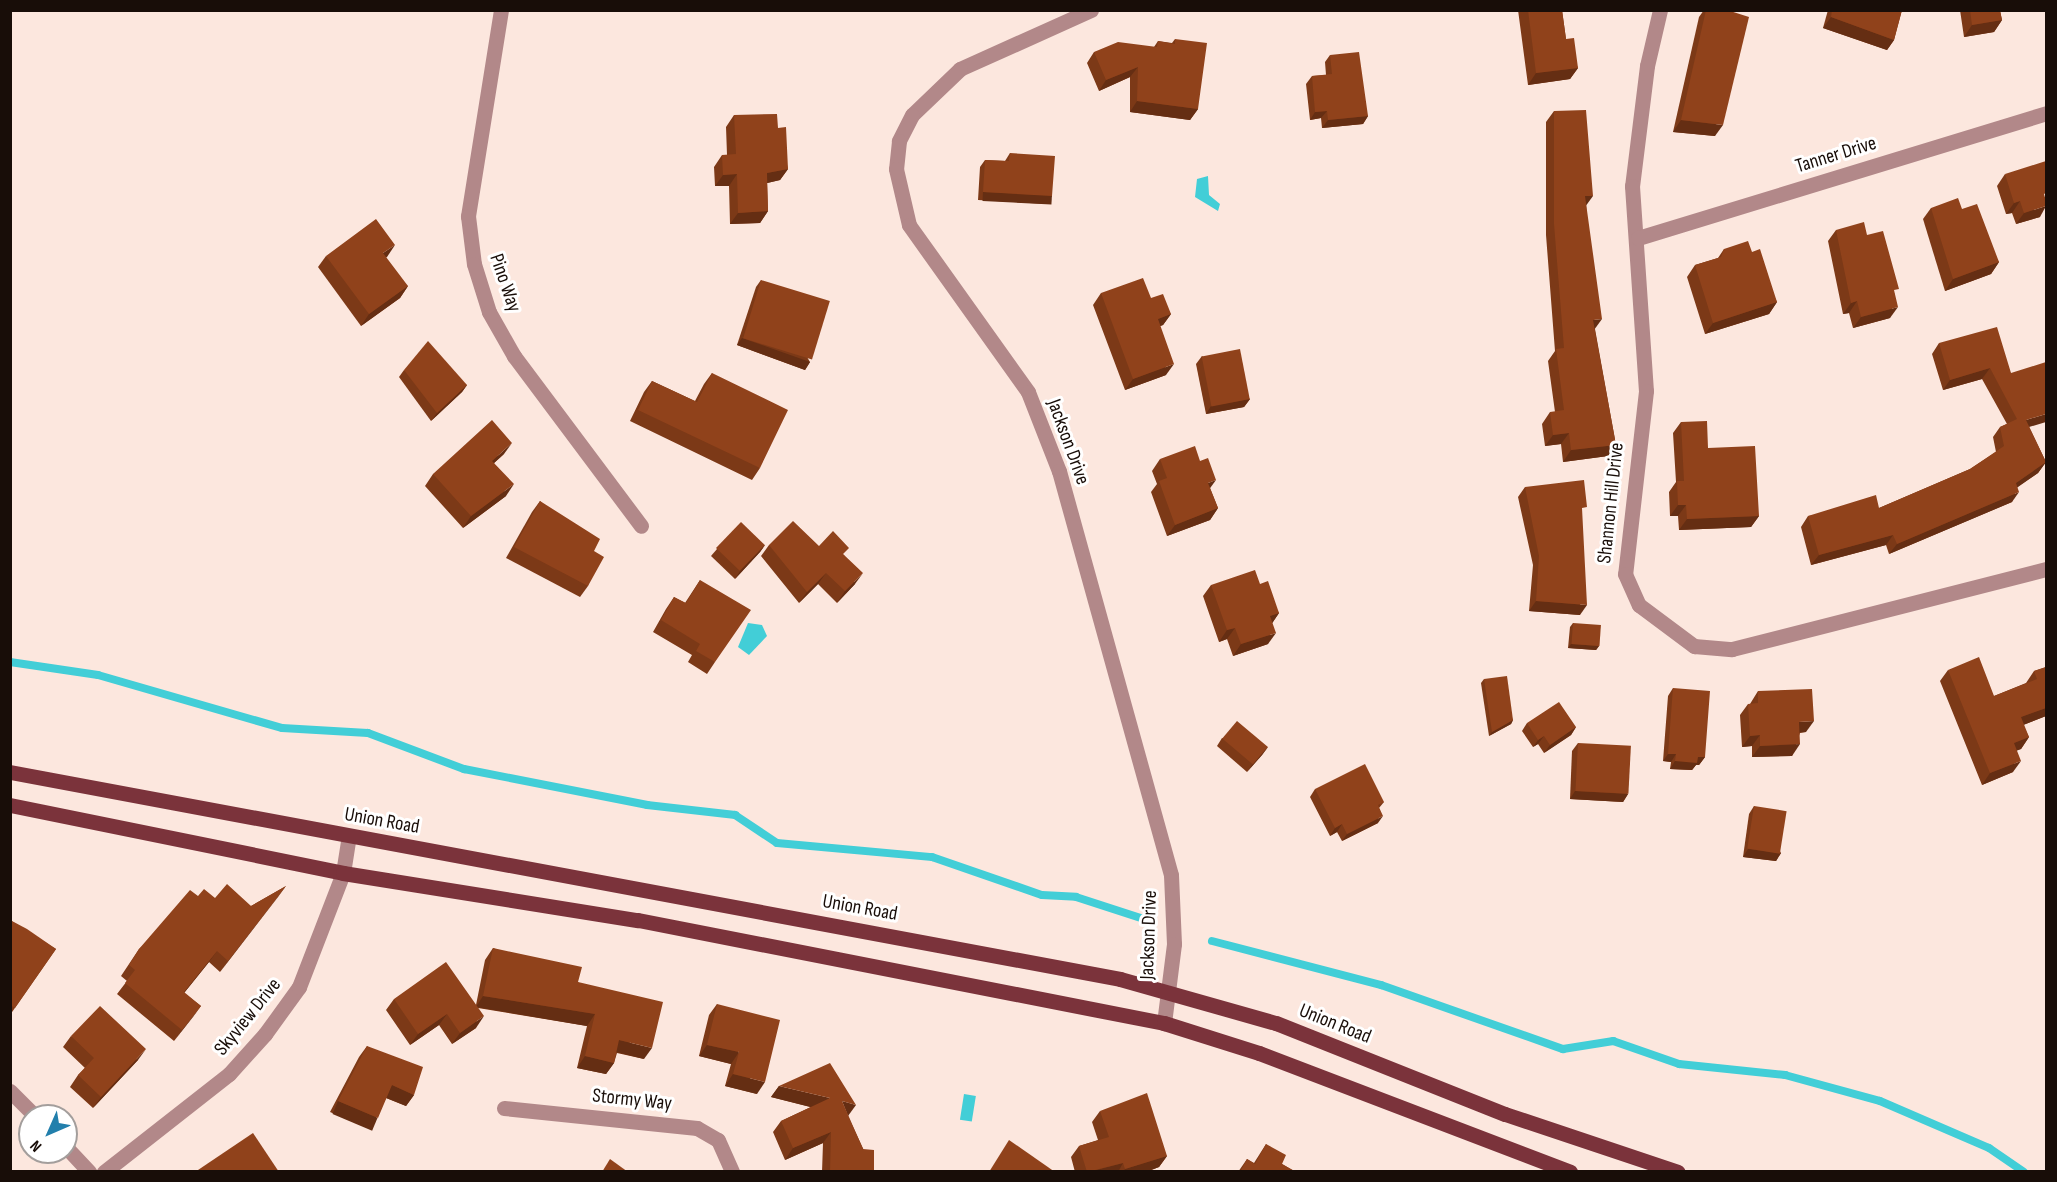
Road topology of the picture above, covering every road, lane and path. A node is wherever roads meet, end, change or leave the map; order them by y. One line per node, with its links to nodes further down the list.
1 (501, 10): 6 (street, Pino Way)
2 (1091, 10): 12 (street, Jackson Drive)
3 (1657, 12): 5 (street, Shannon Hill Drive)
4 (2046, 113): 5 (street, Tanner Drive)
5 (1638, 237): 7 (street, Shannon Hill Drive)
6 (641, 526)
7 (2046, 569)
8 (10, 772): 10 (main road, Union Road)
9 (10, 805): 11 (main road)
10 (350, 837): 11 (street, Skyview Drive); 12 (main road, Union Road)
11 (342, 873): 13 (main road); 19 (street, Skyview Drive)
12 (1168, 991): 13 (street, Jackson Drive); 22 (main road, Union Road)
13 (1164, 1023): 21 (main road)
14 (10, 1091): 15 (street)
15 (23, 1104)
16 (504, 1108): 20 (street, Stormy Way)
17 (78, 1161): 18 (street)
18 (89, 1172)
19 (104, 1172)
20 (732, 1172)
21 (1570, 1172)
22 (1678, 1172)

